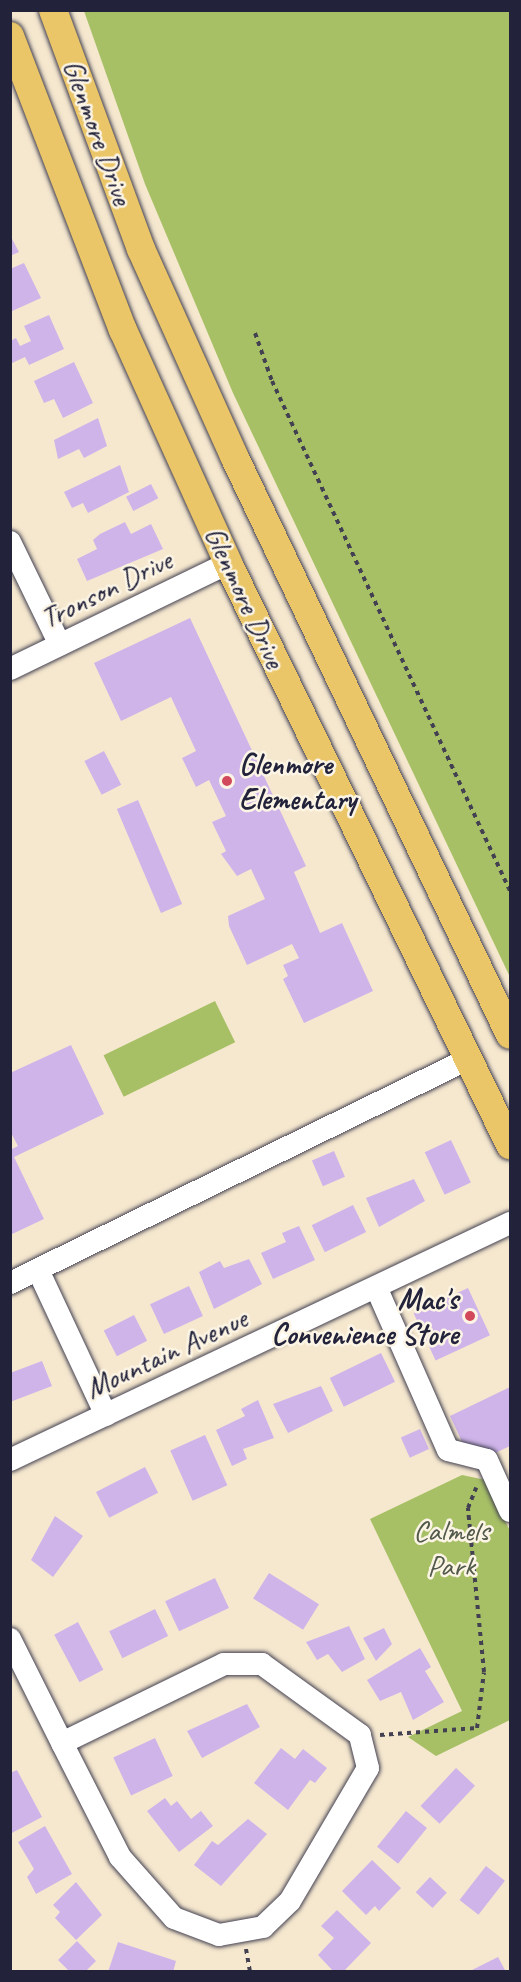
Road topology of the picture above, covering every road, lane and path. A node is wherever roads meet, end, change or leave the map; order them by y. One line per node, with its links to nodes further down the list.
1 (53, 10): 9 (main road, Glenmore Drive)
2 (10, 36): 5 (main road, Glenmore Drive)
3 (255, 333): 8 (path)
4 (10, 542): 6 (street)
5 (228, 563): 6 (street, Tronson Drive); 10 (main road, Glenmore Drive)
6 (60, 645): 7 (street, Tronson Drive)
7 (10, 669)
8 (510, 891)
9 (510, 1035)
10 (468, 1059): 11 (main road, Glenmore Drive); 13 (street)
11 (510, 1145)
12 (510, 1223): 15 (street, Mountain Avenue)
13 (38, 1270): 14 (street); 16 (street)
14 (10, 1283)
15 (376, 1287): 16 (street, Mountain Avenue); 18 (street)
16 (106, 1415): 17 (street, Mountain Avenue)
17 (10, 1460)
18 (487, 1460): 19 (street); 21 (path)
19 (510, 1511)
20 (10, 1639): 22 (street)
21 (360, 1735): 22 (street); 22 (street)
22 (62, 1743)

